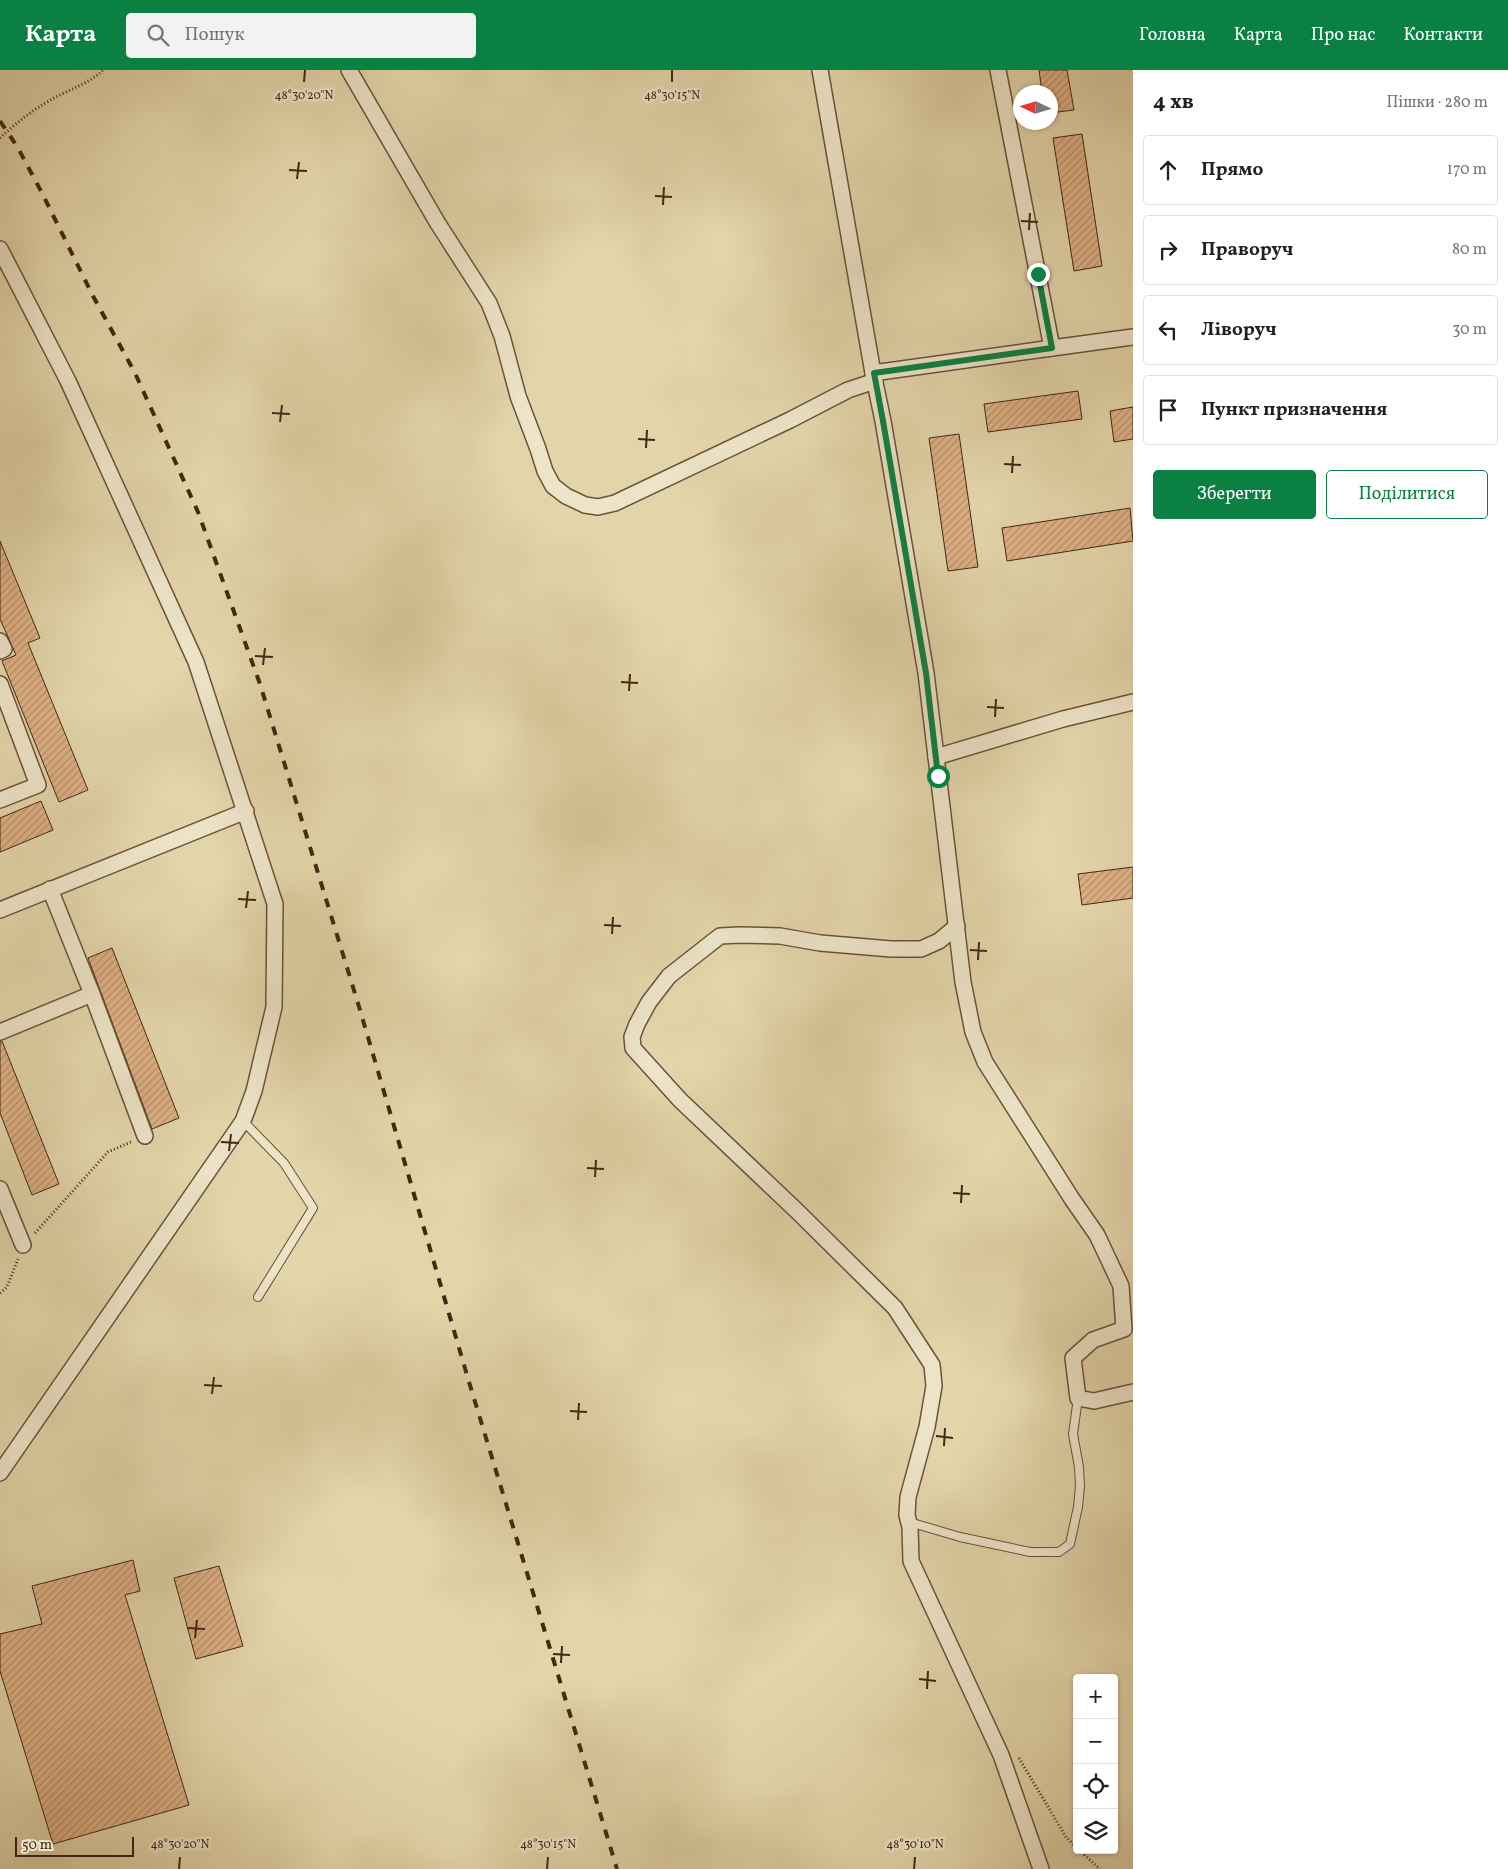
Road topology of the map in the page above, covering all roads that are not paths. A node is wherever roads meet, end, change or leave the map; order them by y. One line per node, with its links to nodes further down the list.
1 (349, 70): 7 (street)
2 (820, 70): 7 (street)
3 (998, 70): 6 (street)
4 (0, 249): 14 (street)
5 (1133, 337): 6 (street)
6 (1052, 348): 7 (street)
7 (874, 377): 12 (street)
8 (0, 641): 9 (street)
9 (0, 651)
10 (0, 684): 13 (street)
11 (1133, 702): 12 (street)
12 (936, 757): 17 (street)
13 (0, 800)
14 (246, 811): 15 (street); 20 (street)
15 (50, 890): 16 (street); 18 (street)
16 (0, 910)
17 (956, 926): 26 (street); 28 (street)
18 (92, 994): 19 (street); 21 (street)
19 (0, 1032)
20 (244, 1121): 24 (lane); 27 (street)
21 (144, 1136)
22 (0, 1189): 23 (street)
23 (23, 1245)
24 (258, 1297)
25 (1133, 1392): 26 (street)
26 (1078, 1398): 28 (lane)
27 (0, 1473)
28 (909, 1522): 29 (street)
29 (1041, 1869)

